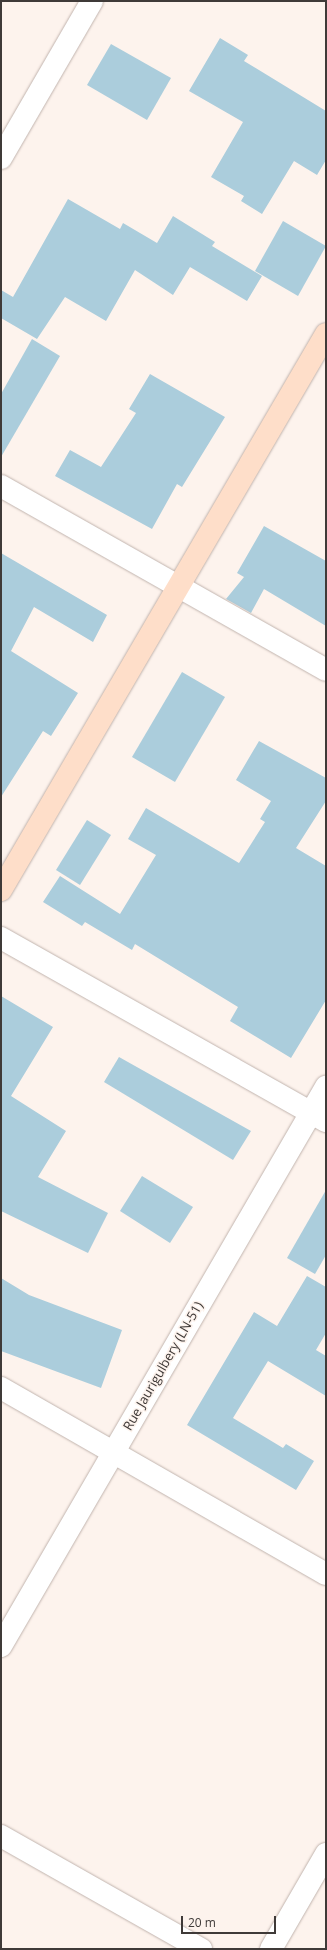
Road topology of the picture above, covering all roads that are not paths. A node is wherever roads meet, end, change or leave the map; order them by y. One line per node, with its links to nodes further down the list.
1 (92, 1): 2 (street)
2 (1, 158)
3 (326, 334): 5 (street)
4 (1, 486): 5 (street)
5 (178, 586): 6 (street); 7 (street)
6 (326, 670)
7 (1, 890)
8 (1, 938): 10 (street)
9 (326, 1087): 10 (street, Rue Jaurigulbery (LN-51))
10 (318, 1117): 12 (street, Rue Jaurigulbery (LN-51))
11 (1, 1388): 12 (street)
12 (113, 1452): 13 (street); 14 (street, Rue Jaurigulbery (LN-51))
13 (326, 1574)
14 (1, 1646)
15 (1, 1836): 17 (street)
16 (326, 1854): 18 (street)
17 (201, 1949)
18 (271, 1949)

